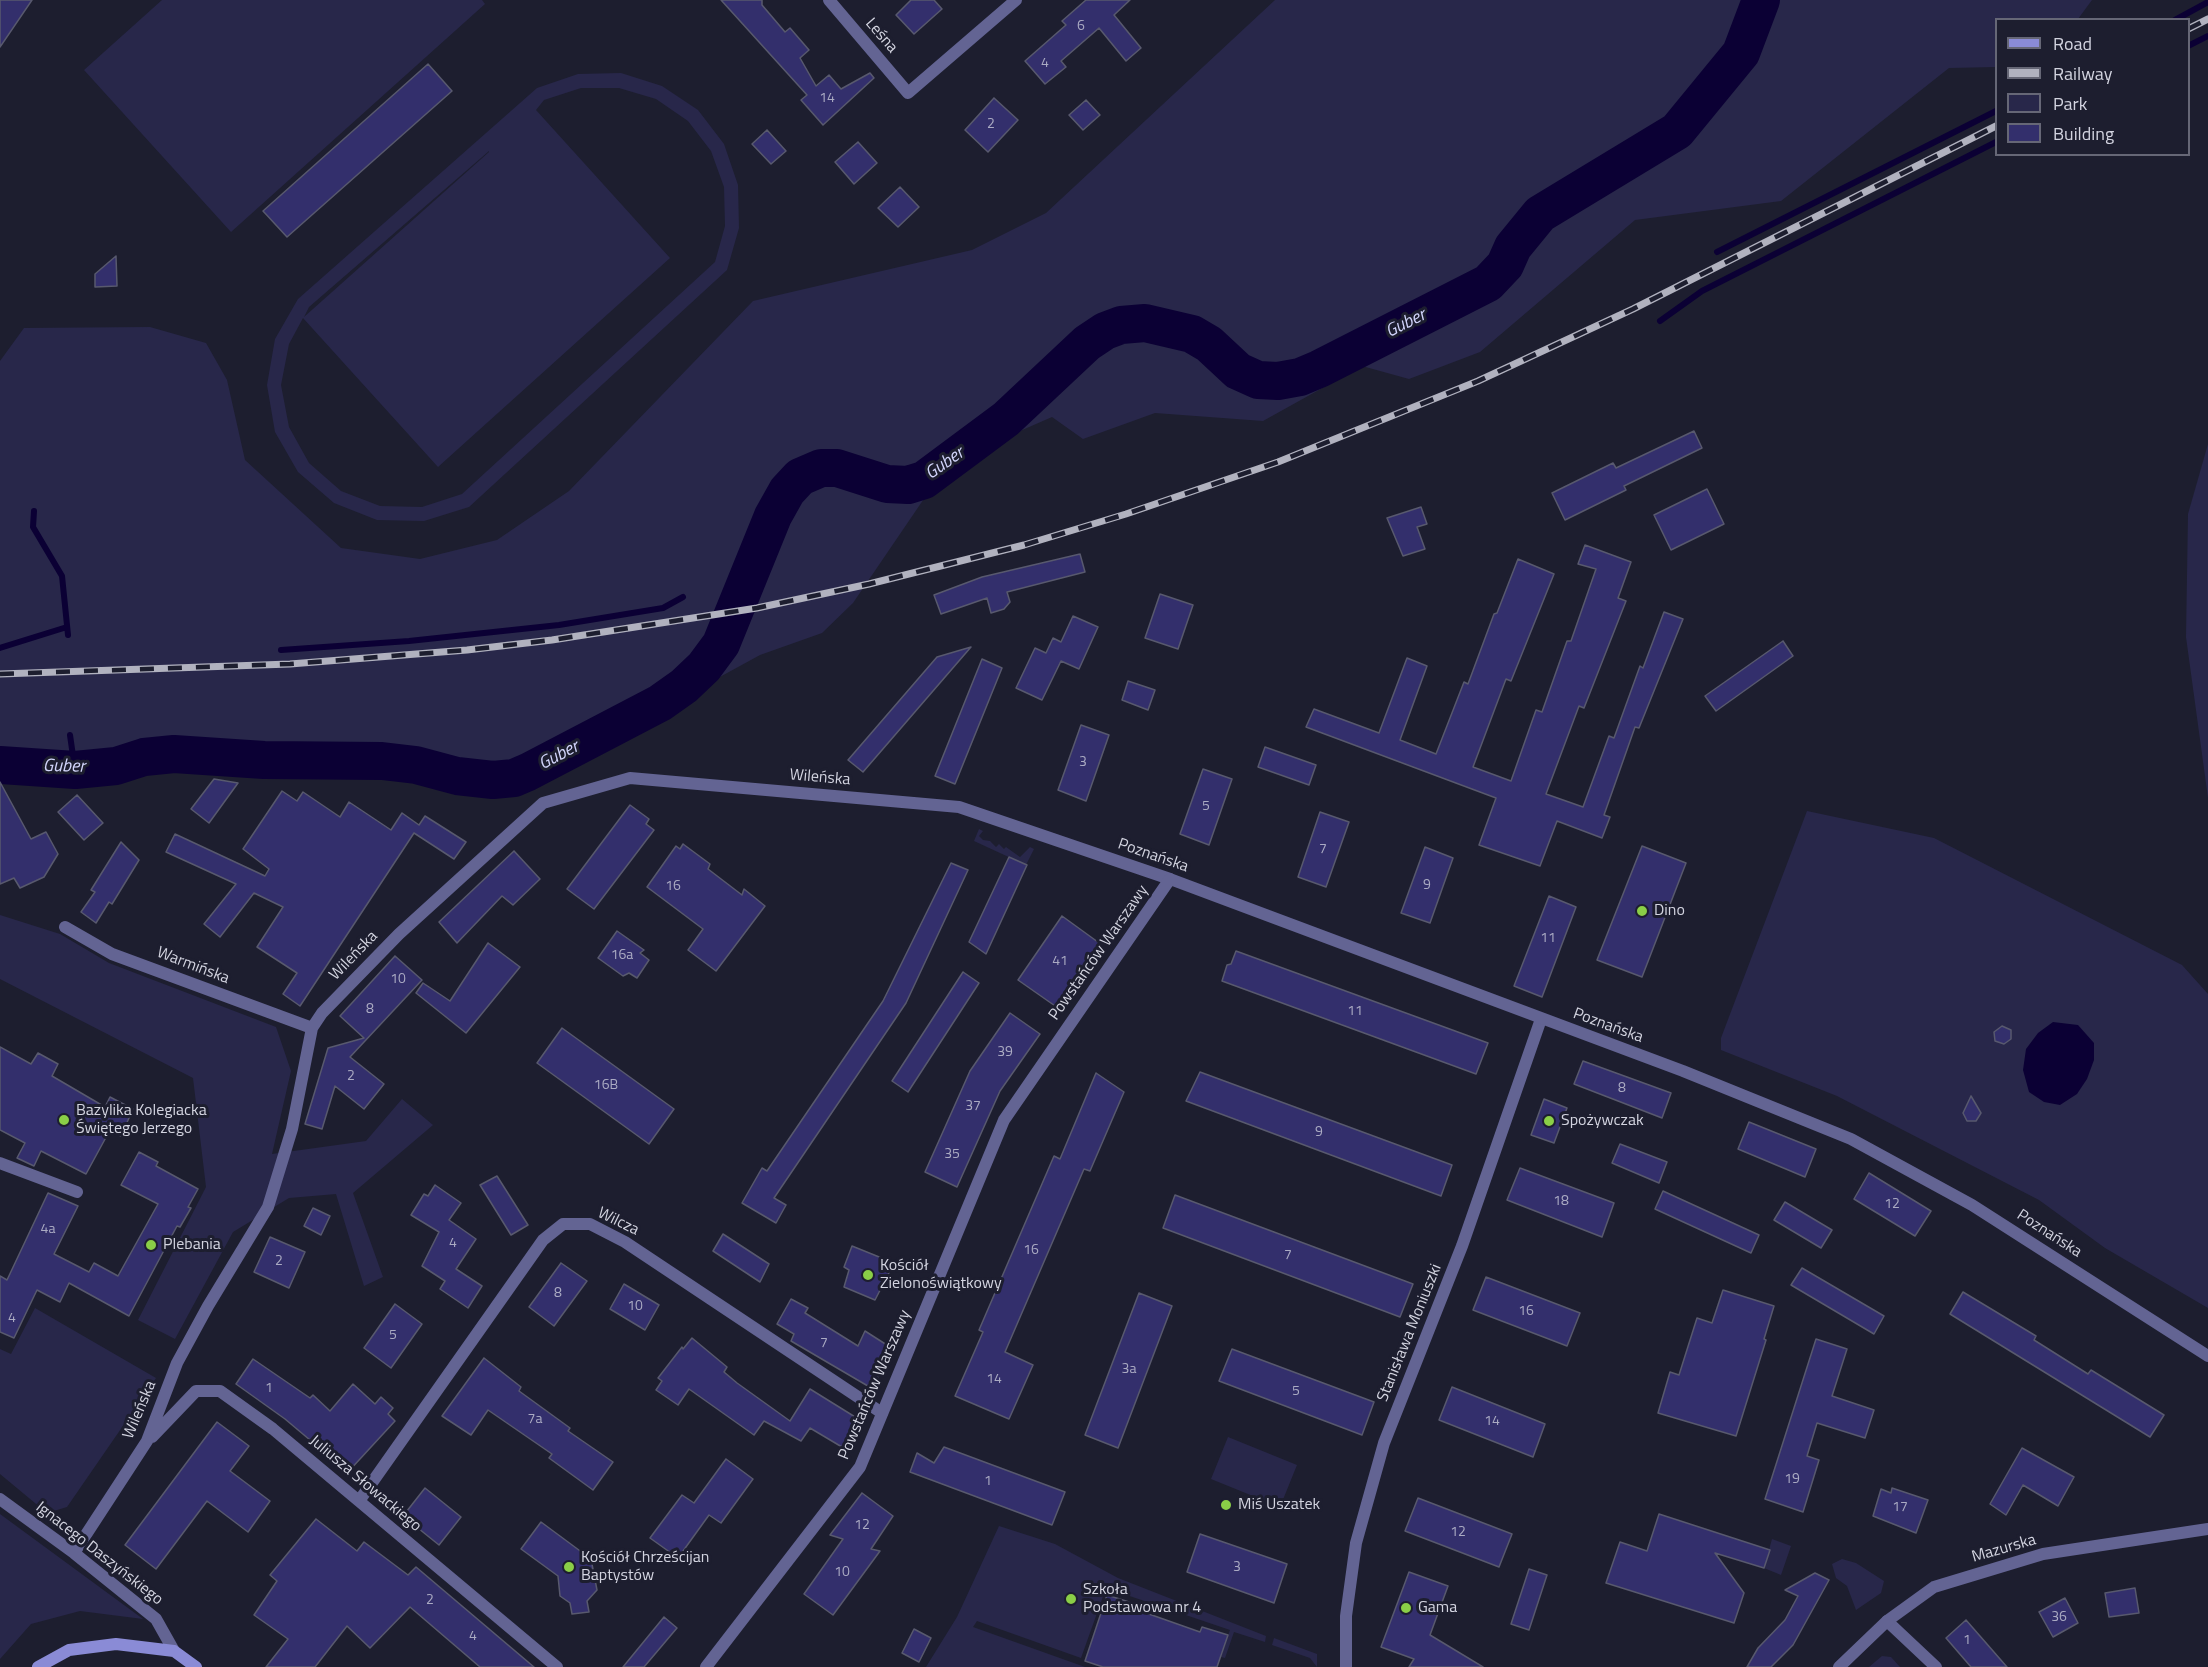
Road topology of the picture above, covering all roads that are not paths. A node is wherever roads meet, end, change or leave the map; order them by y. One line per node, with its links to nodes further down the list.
1 (829, 0): 2 (street, Leśna)
2 (1016, 0)
3 (959, 807): 4 (street, Poznańska); 7 (street, Wileńska)
4 (1170, 879): 6 (street, Poznańska); 11 (street, Powstańców Warszawy)
5 (65, 927): 7 (street, Warmińska)
6 (1541, 1019): 10 (street, Poznańska); 19 (street, Stanisława Moniuszki)
7 (312, 1029): 12 (street, Wileńska)
8 (0, 1163): 9 (street)
9 (77, 1192)
10 (2208, 1356)
11 (882, 1413): 14 (street, Wilcza); 23 (street, Powstańców Warszawy)
12 (147, 1441): 14 (street, Juliusza Słowackiego); 16 (street, Wileńska)
13 (0, 1499): 16 (street, Ignacego Daszyńskiego)
14 (359, 1501): 22 (street, Juliusza Słowackiego)
15 (2208, 1530): 17 (street, Mazurska)
16 (74, 1552): 18 (street, Ignacego Daszyńskiego)
17 (1887, 1621): 24 (street, Mazurska); 25 (street)
18 (174, 1651): 20 (main road); 21 (main road, Ignacego Daszyńskiego)
19 (1347, 1666)
20 (38, 1667)
21 (196, 1667)
22 (557, 1667)
23 (706, 1667)
24 (1839, 1667)
25 (1936, 1667)

